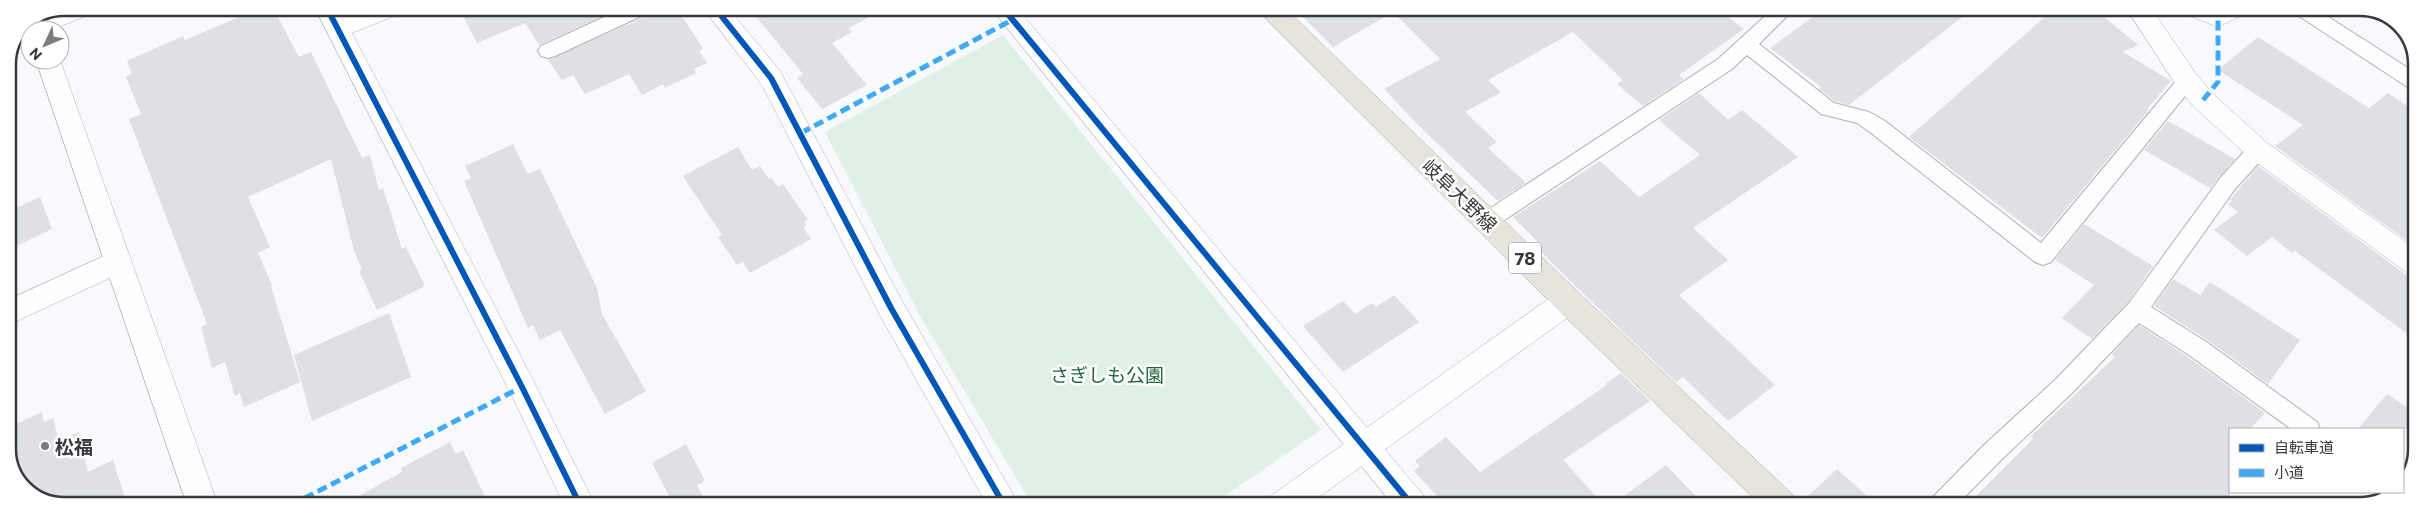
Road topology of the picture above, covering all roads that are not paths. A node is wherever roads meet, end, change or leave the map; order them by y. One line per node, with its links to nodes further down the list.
1 (624, 16): 10 (lane)
2 (721, 16): 25 (street)
3 (1010, 16): 22 (street)
4 (1278, 16): 15 (main road, 岐阜大野線 / 78)
5 (1777, 16): 9 (lane)
6 (2143, 16): 13 (street)
7 (2315, 16): 12 (lane)
8 (333, 18): 24 (street)
9 (1746, 44): 13 (lane); 15 (lane)
10 (548, 51)
11 (51, 70): 17 (street)
12 (2408, 78)
13 (2186, 82): 14 (street)
14 (2258, 150): 16 (street); 20 (lane)
15 (1488, 222): 18 (main road, 岐阜大野線 / 78)
16 (2408, 258)
17 (117, 262): 19 (street); 23 (street)
18 (1568, 301): 22 (street); 28 (main road, 岐阜大野線 / 78)
19 (16, 309)
20 (2137, 310): 21 (lane); 29 (lane)
21 (2308, 428)
22 (1363, 447): 26 (street); 27 (street)
23 (201, 497)
24 (576, 497)
25 (999, 497)
26 (1294, 497)
27 (1405, 497)
28 (1774, 497)
29 (1949, 497)

